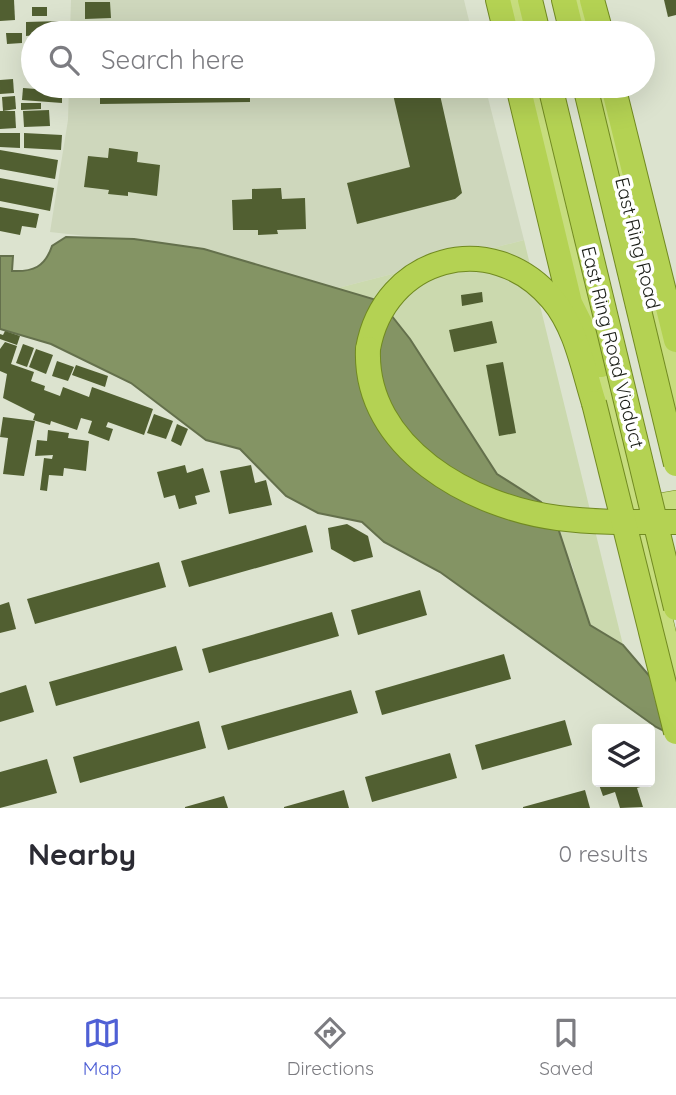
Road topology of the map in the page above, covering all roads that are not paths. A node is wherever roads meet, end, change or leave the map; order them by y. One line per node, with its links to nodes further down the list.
1 (498, 0): 6 (highway)
2 (514, 0): 7 (main road)
3 (530, 0): 8 (highway)
4 (564, 0): 9 (highway)
5 (588, 1): 10 (main road); 11 (highway)
6 (507, 21)
7 (512, 21)
8 (535, 21)
9 (569, 21)
10 (587, 21)
11 (596, 21)
12 (521, 98): 19 (highway)
13 (538, 98): 19 (main road)
14 (553, 98): 28 (highway, East Ring Road Viaduct, bridge)
15 (588, 98): 21 (highway, East Ring Road Viaduct, bridge)
16 (602, 98): 20 (main road, East Ring Road)
17 (617, 98): 18 (highway)
18 (676, 340)
19 (601, 365): 22 (main road)
20 (676, 401)
21 (676, 464): 22 (main road)
22 (627, 474): 24 (main road)
23 (676, 502): 24 (main road)
24 (636, 509): 27 (main road)
25 (676, 522): 30 (highway, bridge)
26 (676, 573): 27 (main road)
27 (652, 578): 29 (main road)
28 (676, 608)
29 (676, 680)
30 (676, 732)

